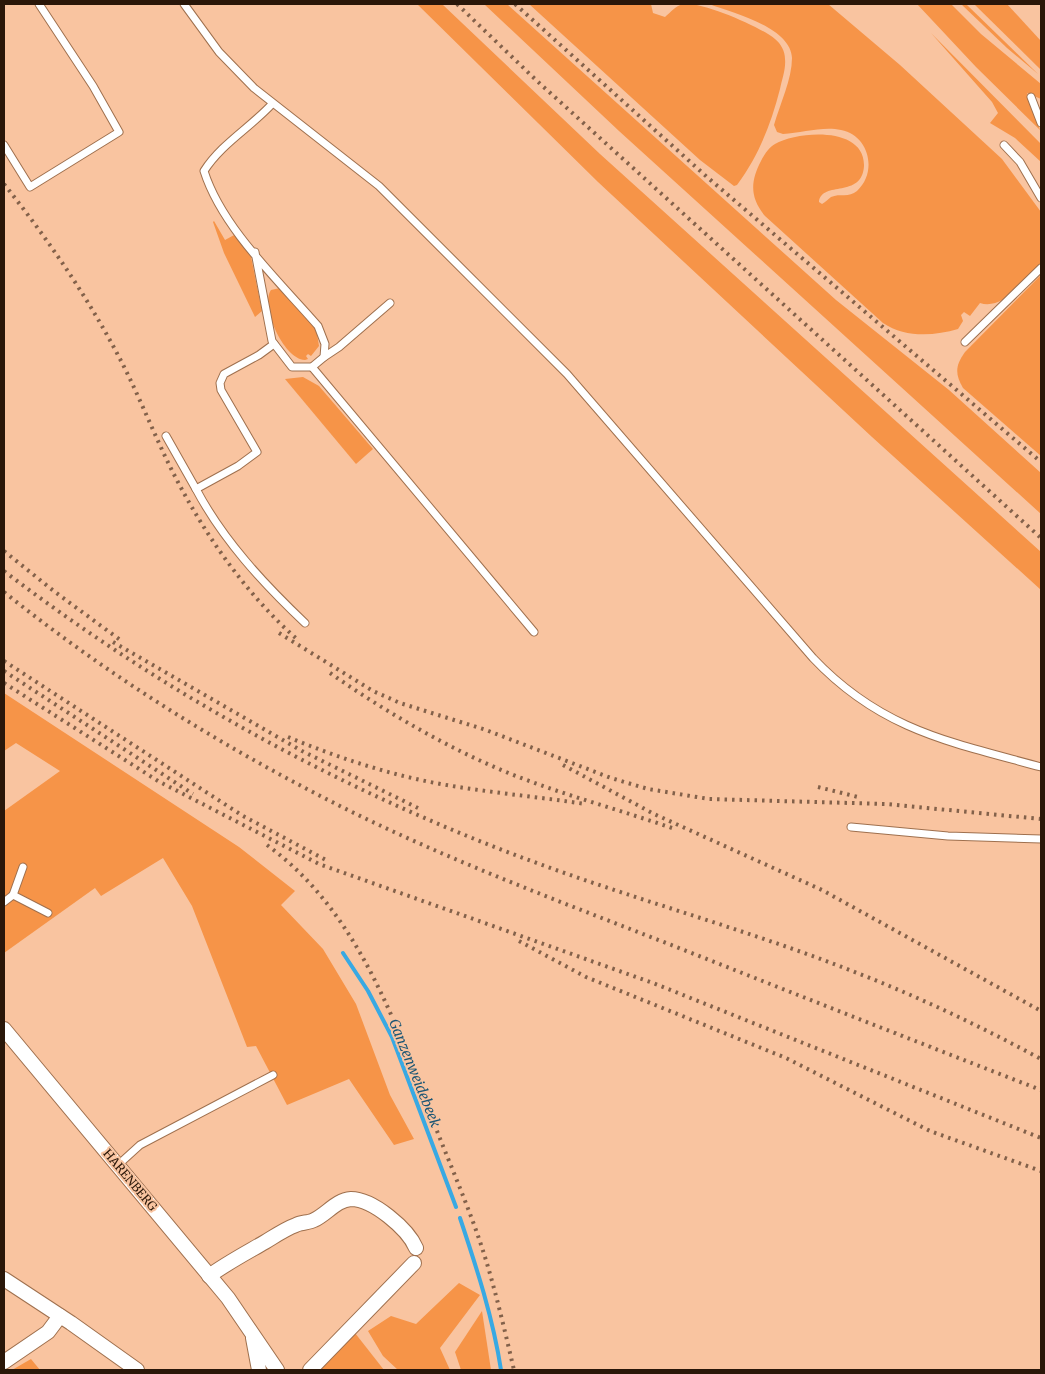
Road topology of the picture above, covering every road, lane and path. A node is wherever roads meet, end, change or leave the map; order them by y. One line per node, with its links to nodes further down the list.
1 (39, 4): 6 (lane)
2 (184, 4): 4 (lane)
3 (1031, 97): 5 (lane)
4 (272, 104): 9 (lane); 20 (lane)
5 (1041, 123)
6 (4, 145)
7 (1004, 145): 8 (lane)
8 (1041, 198)
9 (255, 252): 13 (lane); 14 (lane)
10 (1041, 268): 12 (lane)
11 (390, 303): 14 (lane)
12 (965, 342)
13 (274, 344): 15 (lane); 17 (lane)
14 (324, 357): 15 (lane)
15 (312, 368): 19 (lane)
16 (166, 436): 17 (lane)
17 (196, 489): 18 (lane)
18 (305, 623)
19 (534, 632)
20 (1041, 767)
21 (850, 828): 22 (lane)
22 (1041, 839)
23 (23, 867): 24 (lane)
24 (13, 895): 25 (lane); 26 (lane)
25 (4, 902)
26 (48, 912)
27 (4, 1029): 29 (street, HARENBERG)
28 (273, 1075): 29 (lane)
29 (118, 1165): 32 (street, HARENBERG)
30 (416, 1248): 32 (street)
31 (414, 1263): 40 (street)
32 (209, 1276): 35 (street, HARENBERG)
33 (4, 1279): 34 (street)
34 (60, 1316): 36 (street); 37 (street)
35 (252, 1335): 38 (street, HARENBERG); 39 (street, HARENBERG)
36 (4, 1362)
37 (137, 1370)
38 (259, 1370)
39 (277, 1370)
40 (310, 1370)

